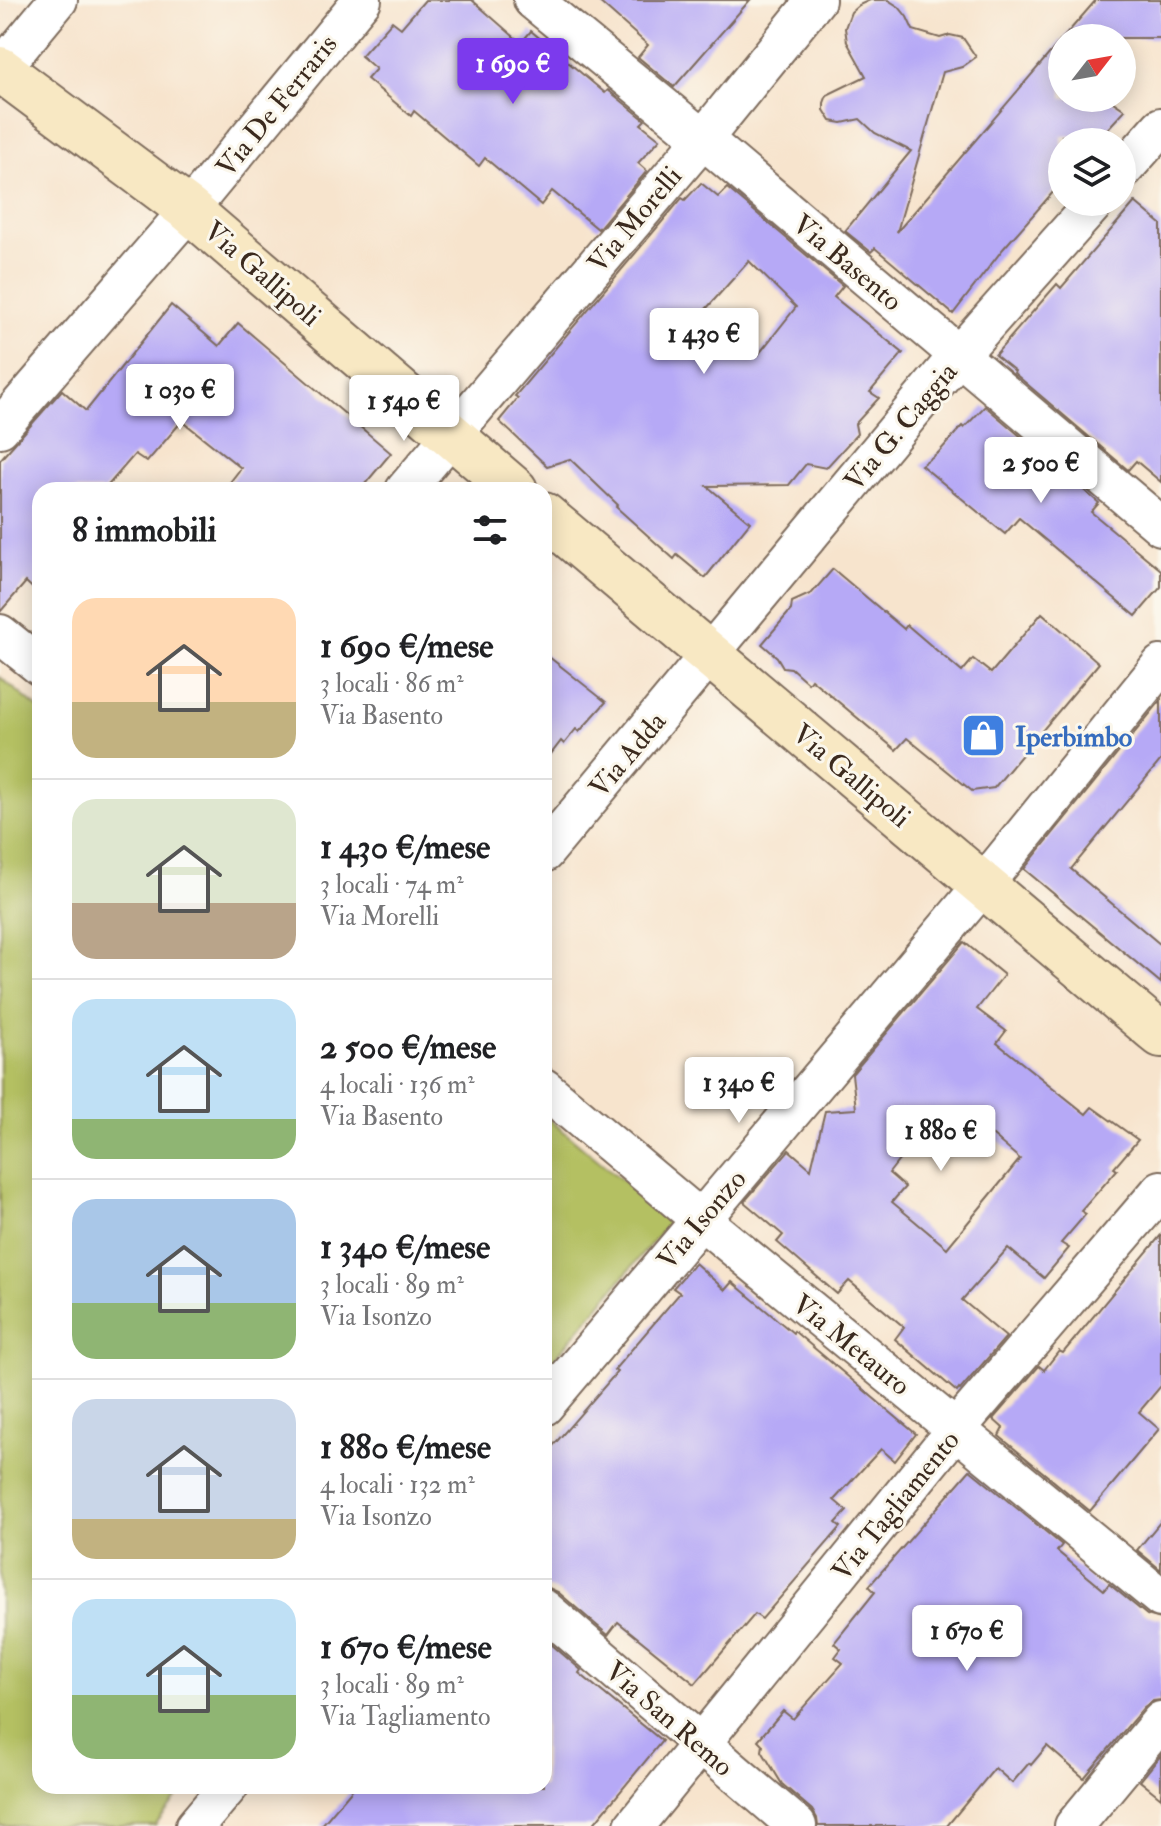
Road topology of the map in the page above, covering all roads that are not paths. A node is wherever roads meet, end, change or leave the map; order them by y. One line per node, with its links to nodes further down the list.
1 (58, 0): 5 (street)
2 (362, 0): 9 (street, Via De Ferraris)
3 (533, 0): 7 (street, Via Basento)
4 (816, 0): 7 (street, Via Morelli)
5 (0, 69): 9 (main road, Via Gallipoli)
6 (1161, 127): 8 (street)
7 (703, 139): 11 (street, Via Basento); 13 (street, Via Morelli)
8 (1136, 155)
9 (189, 210): 12 (street, Via De Ferraris); 13 (main road, Via Gallipoli)
10 (1083, 216): 11 (street, Via G. Caggia)
11 (958, 356): 17 (street, Via Basento); 19 (street, Via G. Caggia)
12 (0, 428)
13 (451, 436): 14 (street, Via Morelli); 15 (main road, Via Gallipoli)
14 (412, 482)
15 (506, 482)
16 (552, 522): 19 (main road, Via Gallipoli)
17 (1161, 526)
18 (0, 634): 20 (street)
19 (709, 655): 22 (street, Via Adda); 23 (main road, Via Gallipoli)
20 (32, 660)
21 (1161, 665): 23 (street, Via Isonzo)
22 (552, 843)
23 (983, 885): 24 (main road, Via Gallipoli); 27 (street, Via Isonzo)
24 (1161, 1035)
25 (552, 1095): 27 (street, Via Metauro)
26 (1161, 1190): 29 (street, Via Tagliamento)
27 (700, 1219): 28 (street, Via Isonzo); 29 (street, Via Metauro)
28 (552, 1396)
29 (956, 1429): 30 (street, Via Metauro); 33 (street, Via Tagliamento)
30 (1161, 1598)
31 (552, 1616): 33 (street, Via San Remo)
32 (1161, 1721): 38 (street)
33 (701, 1745): 36 (street, Via Tagliamento); 37 (street, Via San Remo)
34 (222, 1794): 35 (street)
35 (195, 1826)
36 (634, 1826)
37 (797, 1826)
38 (1074, 1826)

